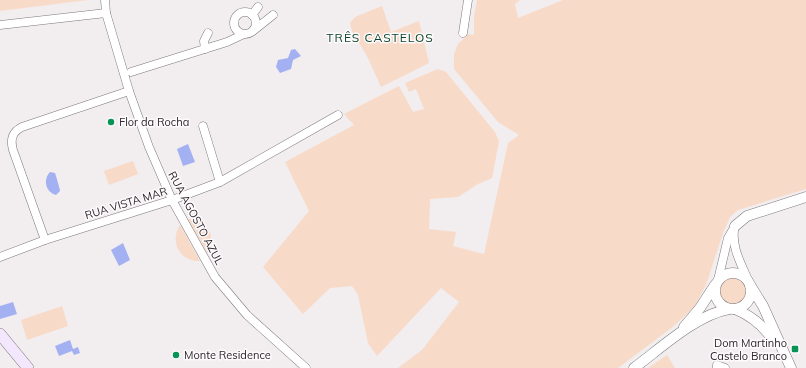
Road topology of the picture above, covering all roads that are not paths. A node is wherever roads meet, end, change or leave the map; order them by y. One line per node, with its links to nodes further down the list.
1 (105, 0): 4 (street, RUA AGOSTO AZUL)
2 (468, 0): 10 (street)
3 (258, 7): 5 (street)
4 (106, 13): 7 (street); 14 (street, RUA AGOSTO AZUL)
5 (252, 15): 8 (street); 11 (street)
6 (273, 15): 8 (street)
7 (0, 25)
8 (252, 31): 11 (street)
9 (208, 33): 12 (street)
10 (463, 33)
11 (244, 34): 12 (street)
12 (205, 49): 13 (street)
13 (131, 72)
14 (129, 91): 19 (street, RUA AGOSTO AZUL); 21 (street)
15 (338, 115): 17 (street, RUA VISTA MAR)
16 (203, 126): 17 (street)
17 (220, 182): 19 (street, RUA VISTA MAR)
18 (806, 197): 20 (street)
19 (172, 200): 21 (street, RUA VISTA MAR); 30 (street, RUA AGOSTO AZUL)
20 (735, 226): 23 (street); 24 (street)
21 (45, 240): 22 (street, RUA VISTA MAR)
22 (0, 257)
23 (717, 282): 24 (street); 25 (street); 27 (street)
24 (749, 282): 25 (street); 28 (street)
25 (732, 309): 27 (street); 28 (street)
26 (0, 334): 29 (main road)
27 (672, 340): 31 (street)
28 (789, 365)
29 (28, 368)
30 (306, 368)
31 (634, 368)
32 (716, 368): 33 (street)
33 (725, 368)

